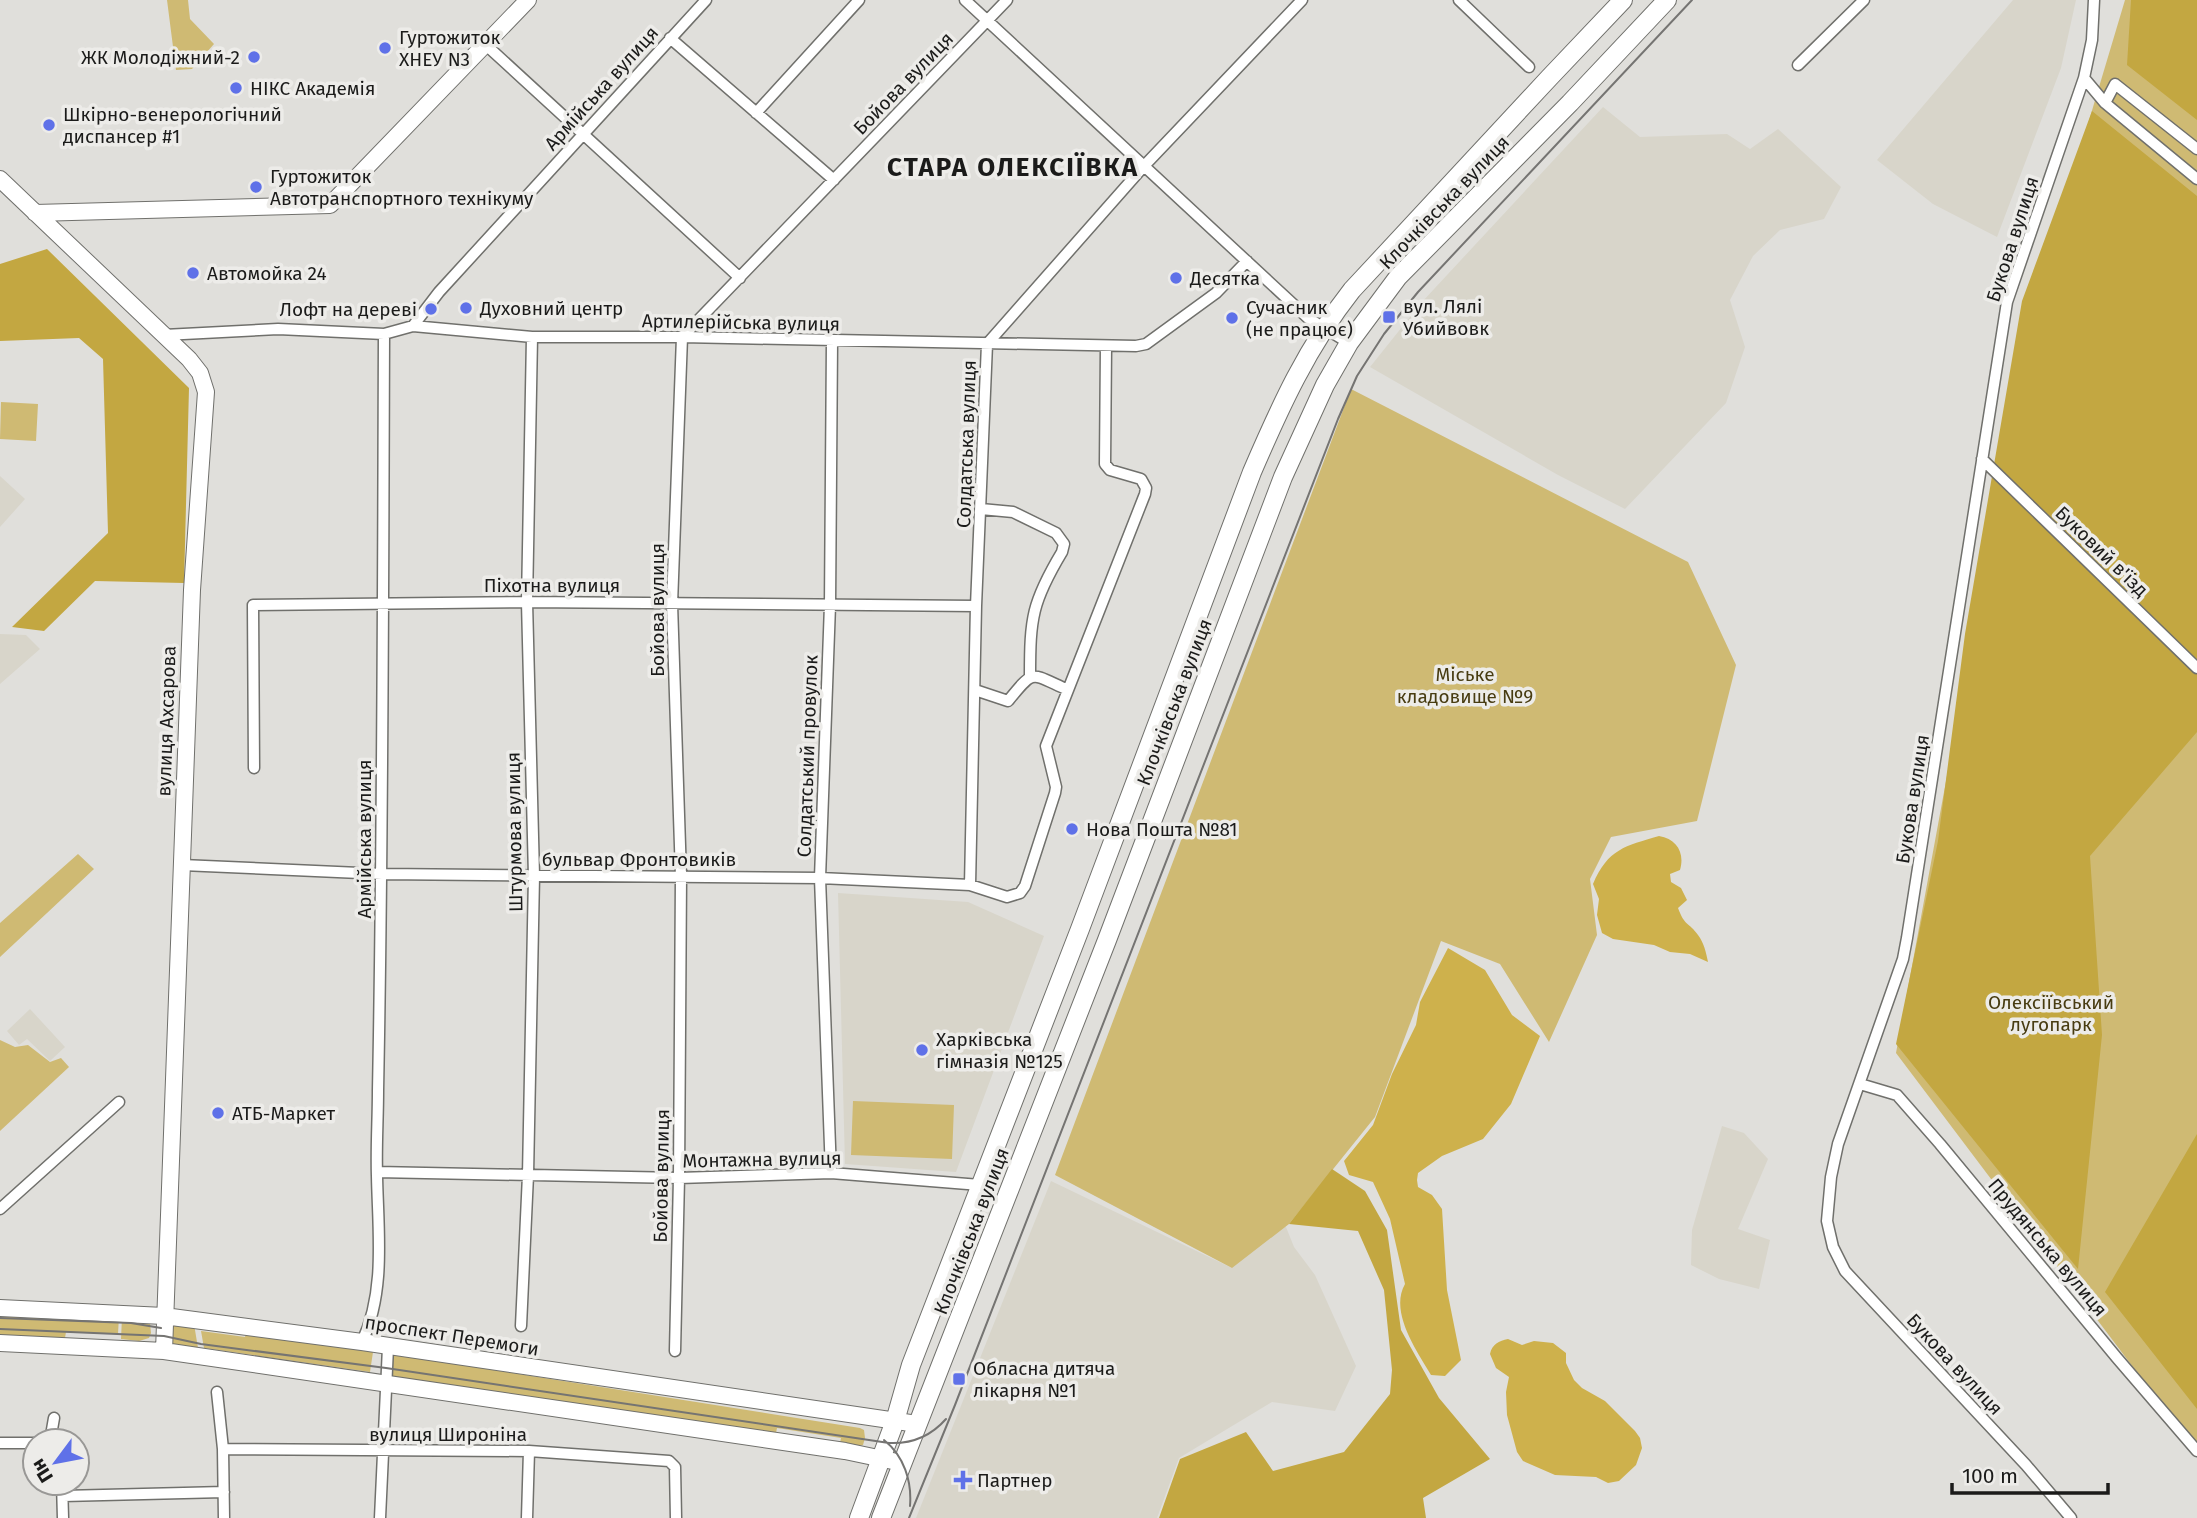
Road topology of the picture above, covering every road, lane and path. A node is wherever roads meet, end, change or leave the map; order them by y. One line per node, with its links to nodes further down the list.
1 (528, 0): 14 (main road)
2 (706, 0): 13 (street, Армійська вулиця)
3 (859, 0): 19 (street)
4 (965, 0): 12 (street)
5 (1007, 0): 12 (street, Бойова вулиця)
6 (1302, 0): 22 (street, Солдатська вулиця)
7 (1459, 0): 16 (street)
8 (1623, 0): 30 (main road, Клочківська вулиця)
9 (1667, 0): 36 (main road, Клочківська вулиця)
10 (1864, 0): 15 (street)
11 (2094, 0): 17 (street, Букова вулиця)
12 (988, 21): 22 (street); 25 (street, Бойова вулиця)
13 (670, 38): 19 (street); 20 (street, Армійська вулиця)
14 (486, 45): 20 (street); 26 (main road)
15 (1798, 65)
16 (1529, 67)
17 (2084, 78): 18 (street); 39 (street, Букова вулиця)
18 (2105, 103): 21 (street); 24 (street)
19 (756, 113): 25 (street)
20 (583, 134): 28 (street); 29 (street, Армійська вулиця)
21 (2197, 149)
22 (1144, 166): 27 (street); 37 (street, Солдатська вулиця)
23 (0, 179): 26 (main road, вулиця Ахсарова)
24 (2197, 179)
25 (834, 180): 28 (street, Бойова вулиця)
26 (35, 213): 32 (main road, вулиця Ахсарова)
27 (1247, 261): 30 (street); 38 (street, Артилерійська вулиця)
28 (740, 278): 34 (street, Бойова вулиця)
29 (413, 326): 31 (street, Артилерійська вулиця); 33 (street, Артилерійська вулиця)
30 (1324, 328): 36 (street); 63 (main road, Клочківська вулиця)
31 (384, 334): 32 (street, Артилерійська вулиця); 42 (street, Армійська вулиця)
32 (164, 335): 51 (main road, вулиця Ахсарова)
33 (532, 337): 34 (street, Артилерійська вулиця); 41 (street, Штурмова вулиця)
34 (682, 337): 35 (street, Артилерійська вулиця); 43 (street, Бойова вулиця)
35 (832, 341): 37 (street, Артилерійська вулиця); 44 (street, Солдатський провулок)
36 (1349, 343): 77 (main road, Клочківська вулиця)
37 (987, 344): 38 (street, Артилерійська вулиця); 40 (street, Солдатська вулиця)
38 (1106, 346): 49 (street, бульвар Фронтовиків)
39 (1982, 458): 46 (street, Буковий в'їзд); 57 (street, Букова вулиця)
40 (981, 509): 45 (street, Солдатська вулиця); 47 (street)
41 (527, 602): 42 (street, Піхотна вулиця); 43 (street, Піхотна вулиця); 53 (street, Штурмова вулиця)
42 (383, 603): 50 (street, Піхотна вулиця); 52 (street, Армійська вулиця)
43 (673, 604): 44 (street, Піхотна вулиця); 54 (street, Бойова вулиця)
44 (830, 605): 45 (street, Піхотна вулиця); 55 (street, Солдатський провулок)
45 (976, 606): 48 (street, Солдатська вулиця)
46 (2197, 668)
47 (1030, 676): 48 (street); 49 (street)
48 (975, 690): 56 (street, Солдатська вулиця)
49 (1068, 690): 56 (street, бульвар Фронтовиків)
50 (254, 768)
51 (182, 865): 52 (street, бульвар Фронтовиків); 66 (main road, вулиця Ахсарова)
52 (382, 874): 53 (street, бульвар Фронтовиків); 59 (street, Армійська вулиця)
53 (534, 876): 54 (street, бульвар Фронтовиків); 61 (street, Штурмова вулиця)
54 (681, 876): 55 (street, бульвар Фронтовиків); 62 (street, Бойова вулиця)
55 (820, 878): 56 (street, бульвар Фронтовиків); 60 (street, Солдатський провулок)
56 (970, 885)
57 (1860, 1084): 84 (street, Прудянська вулиця); 97 (street, Букова вулиця)
58 (119, 1102): 64 (street)
59 (377, 1172): 61 (street, Монтажна вулиця); 68 (street, Армійська вулиця)
60 (831, 1173): 62 (street, Монтажна вулиця); 63 (street, Монтажна вулиця)
61 (528, 1175): 62 (street, Монтажна вулиця); 67 (street, Штурмова вулиця)
62 (679, 1178): 72 (street, Бойова вулиця)
63 (980, 1185): 76 (main road, Клочківська вулиця)
64 (0, 1209)
65 (0, 1308): 66 (main road, проспект Перемоги)
66 (164, 1315): 68 (main road, проспект Перемоги); 71 (main road, вулиця Ахсарова)
67 (521, 1326)
68 (362, 1342): 70 (main road, проспект Перемоги)
69 (0, 1343): 71 (main road)
70 (388, 1347): 73 (street); 76 (main road, проспект Перемоги)
71 (164, 1351): 73 (main road)
72 (675, 1351)
73 (385, 1383): 82 (street); 85 (main road)
74 (217, 1392): 81 (street)
75 (54, 1418): 78 (street)
76 (895, 1421): 77 (main road, проспект Перемоги); 85 (main road, Клочківська вулиця)
77 (917, 1424): 86 (main road, Клочківська вулиця)
78 (52, 1427)
79 (0, 1443): 80 (street)
80 (21, 1443)
81 (223, 1449): 82 (street, вулиця Широніна); 87 (street)
82 (383, 1451): 83 (street, вулиця Широніна); 92 (street)
83 (529, 1451): 93 (street); 94 (street, вулиця Широніна)
84 (2197, 1451)
85 (882, 1457): 86 (main road); 95 (main road, Клочківська вулиця)
86 (902, 1463): 96 (main road, Клочківська вулиця)
87 (224, 1492): 88 (street); 91 (street)
88 (91, 1495)
89 (63, 1497): 90 (street)
90 (63, 1518)
91 (224, 1518)
92 (380, 1518)
93 (527, 1518)
94 (676, 1518)
95 (859, 1518)
96 (881, 1518)
97 (2071, 1518)

